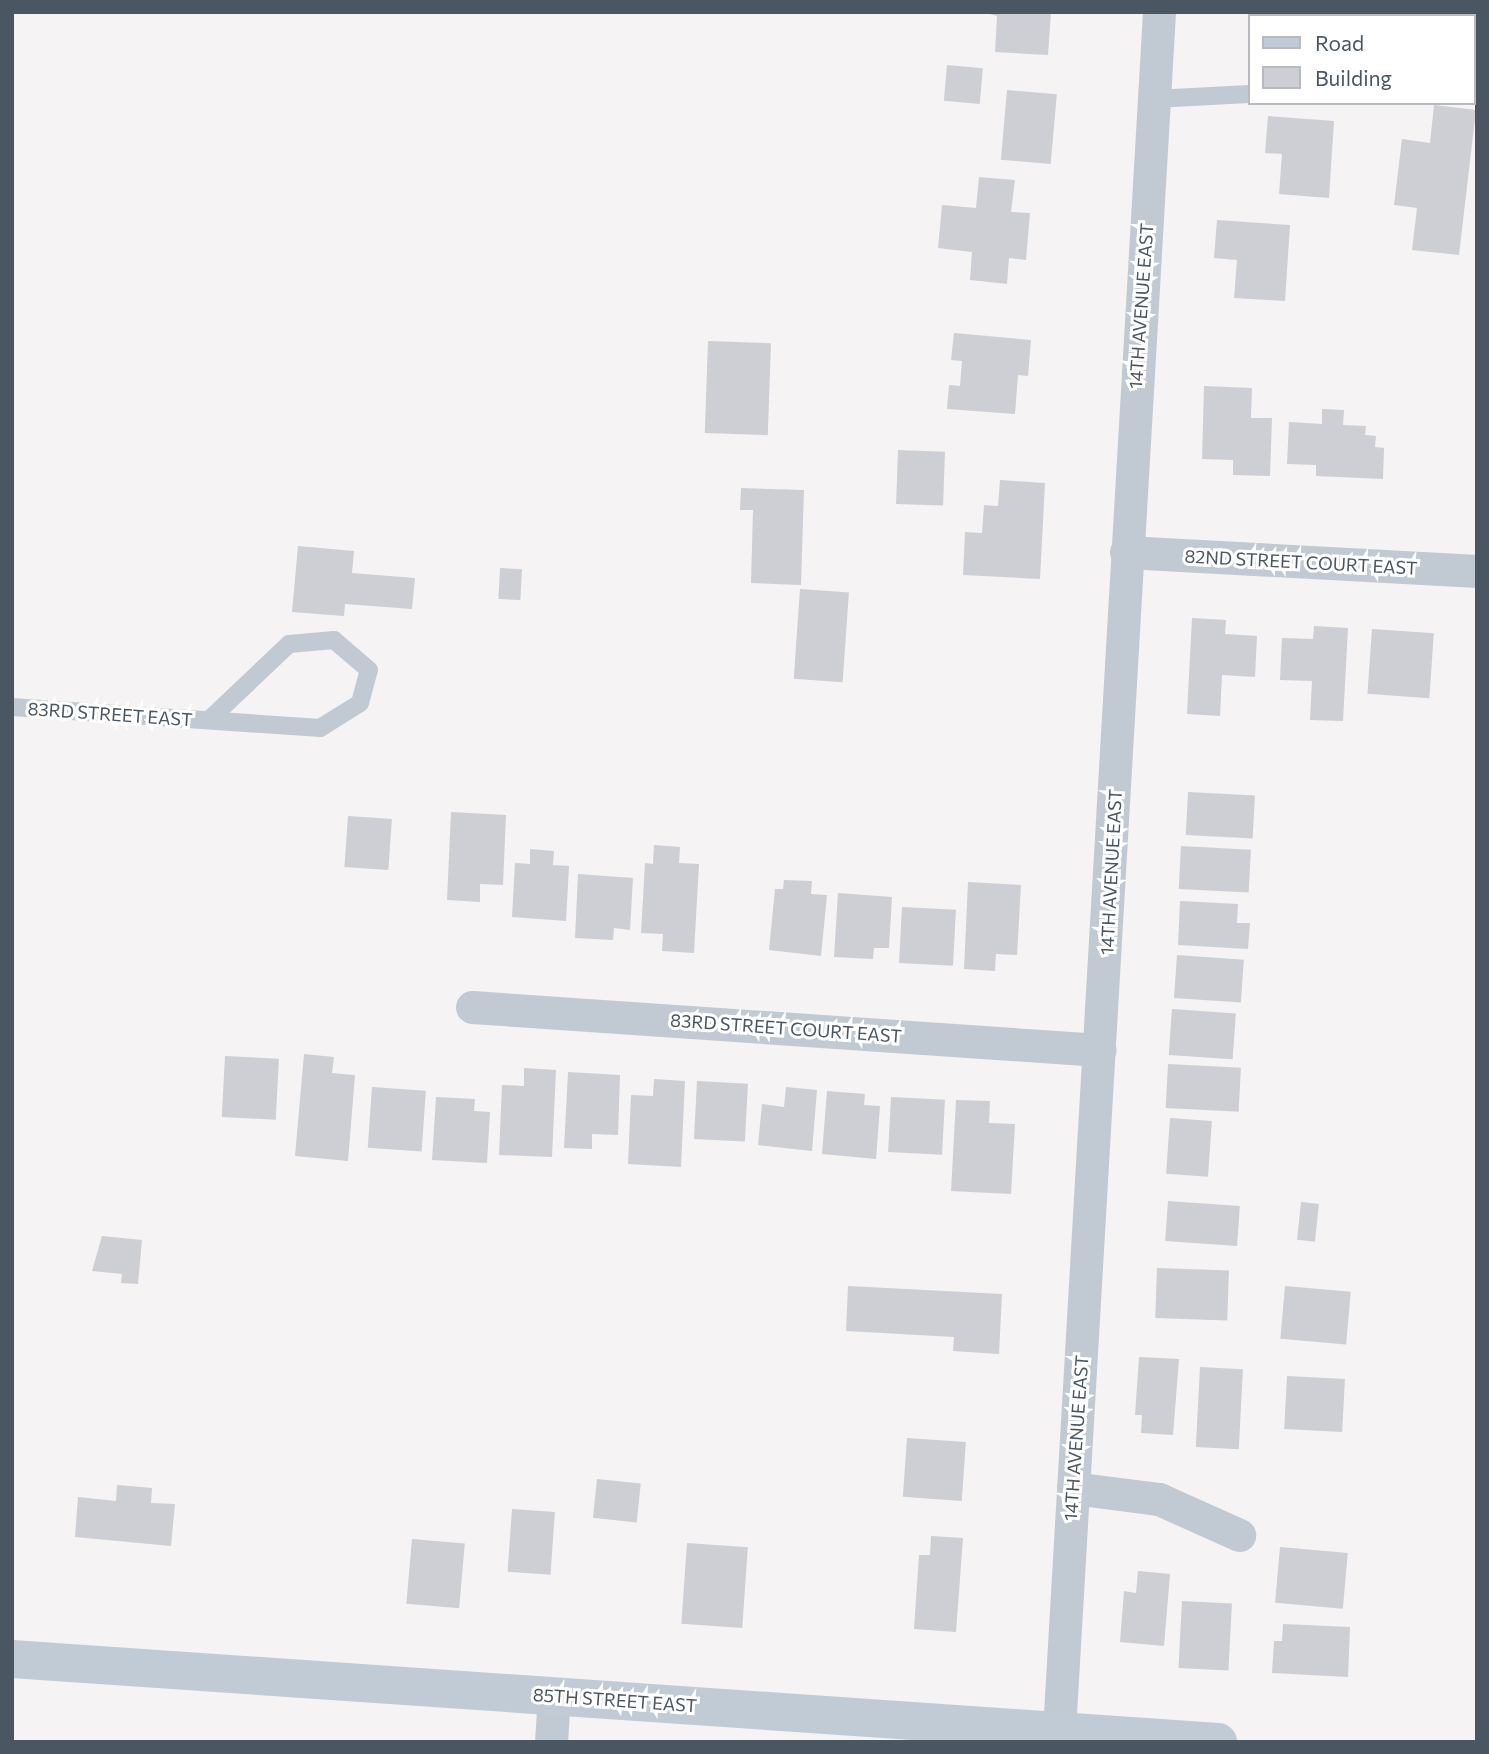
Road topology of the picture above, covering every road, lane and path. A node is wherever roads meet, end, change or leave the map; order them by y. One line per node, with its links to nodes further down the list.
1 (1159, 12): 3 (street, 14TH AVENUE EAST)
2 (1248, 94): 3 (lane)
3 (1154, 99): 4 (street, 14TH AVENUE EAST)
4 (1126, 552): 5 (street, 82ND STREET COURT EAST); 9 (street, 14TH AVENUE EAST)
5 (1477, 571)
6 (12, 707): 7 (lane, 83RD STREET EAST)
7 (209, 720): 7 (lane, 83RD STREET EAST)
8 (472, 1007): 9 (street, 83RD STREET COURT EAST)
9 (1100, 1049): 10 (street, 14TH AVENUE EAST)
10 (1073, 1488): 11 (street); 14 (street, 14TH AVENUE EAST)
11 (1239, 1535)
12 (12, 1659): 13 (street, 85TH STREET EAST)
13 (554, 1695): 14 (street, 85TH STREET EAST); 15 (street)
14 (1059, 1731): 16 (street, 85TH STREET EAST)
15 (551, 1742)
16 (1218, 1742)

